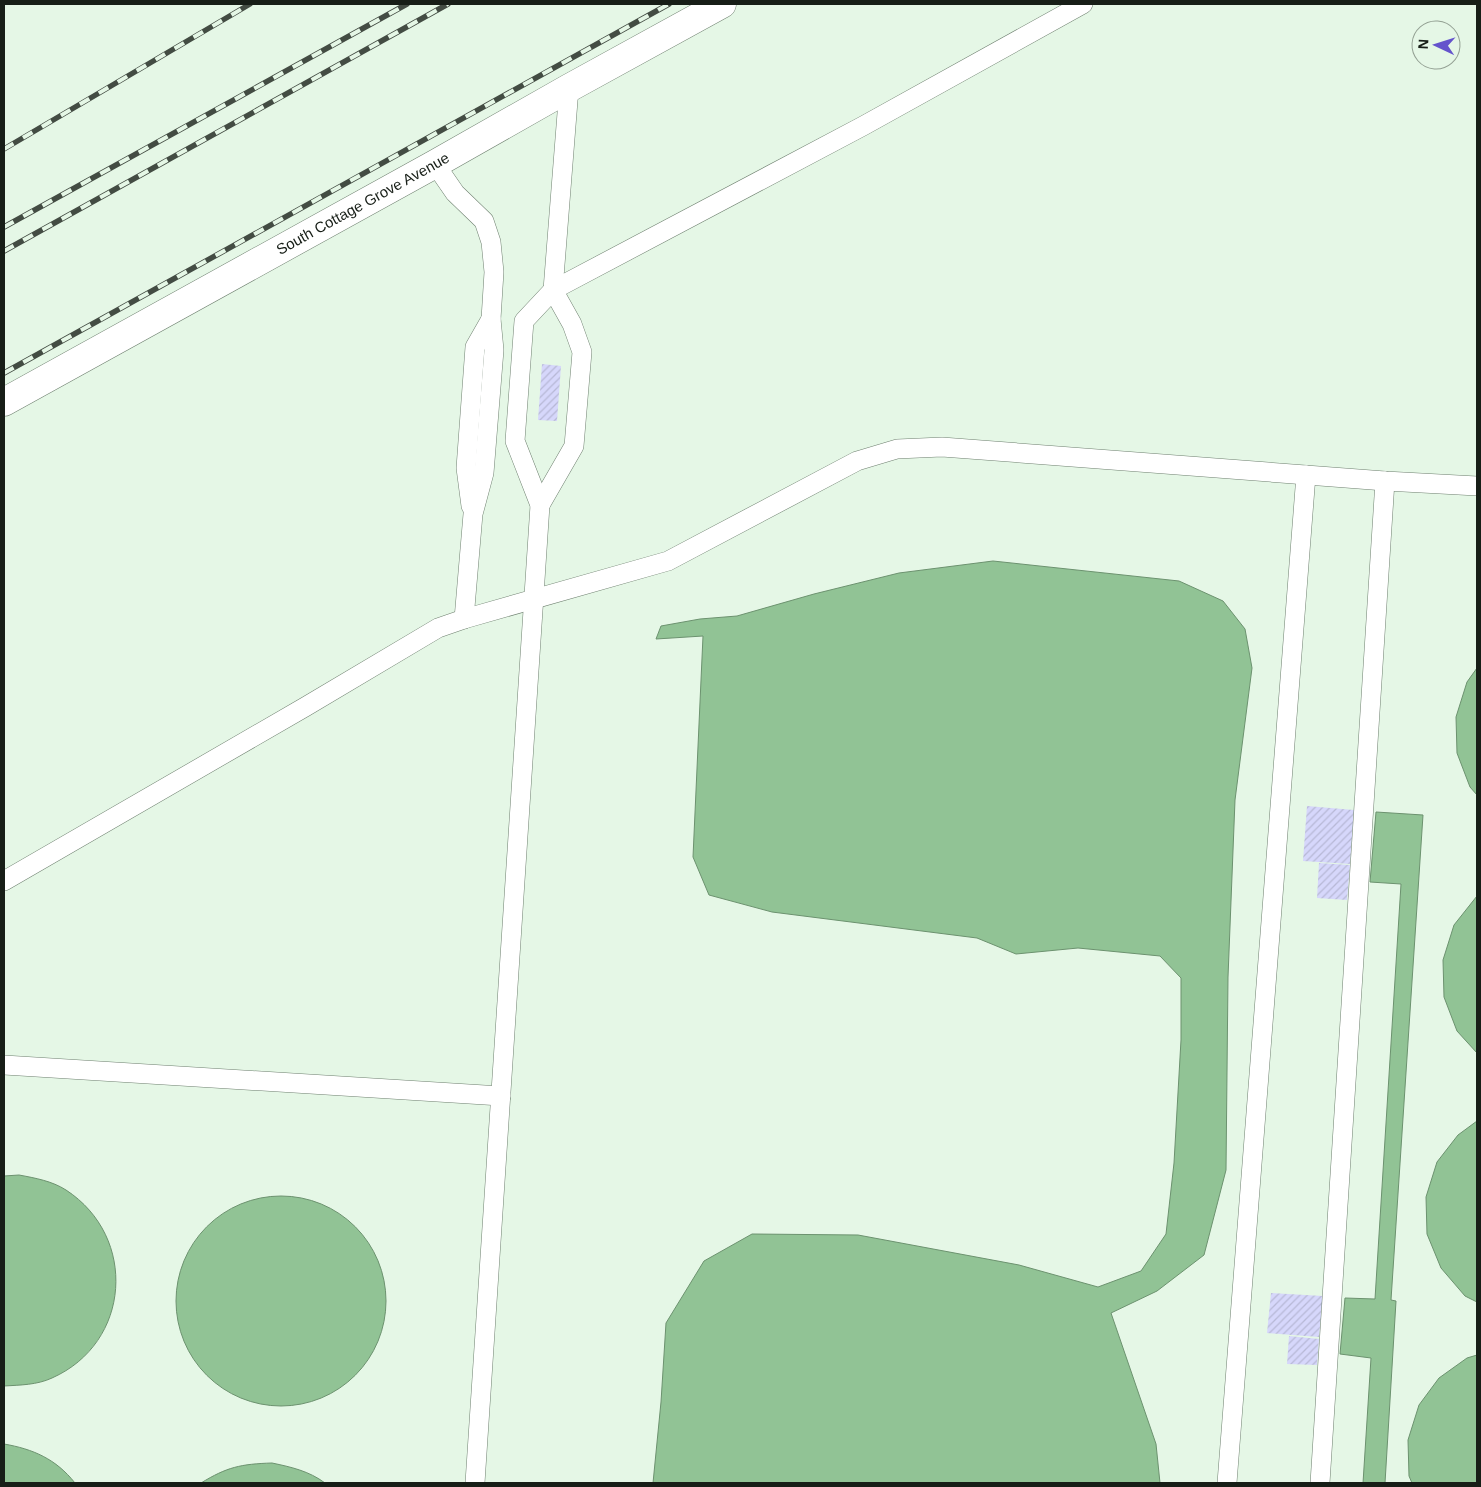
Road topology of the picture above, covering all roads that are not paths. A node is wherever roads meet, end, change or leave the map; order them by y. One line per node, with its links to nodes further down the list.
1 (722, 4): 3 (street, South Cottage Grove Avenue)
2 (1083, 4): 5 (lane)
3 (569, 88): 4 (street, South Cottage Grove Avenue); 5 (lane)
4 (435, 164): 6 (street, South Cottage Grove Avenue); 12 (lane)
5 (553, 290): 10 (lane); 10 (lane)
6 (4, 402)
7 (1306, 475): 8 (lane); 11 (lane); 17 (lane)
8 (1385, 481): 9 (lane); 18 (lane)
9 (1477, 486)
10 (540, 506): 11 (lane)
11 (534, 599): 12 (lane); 15 (lane)
12 (464, 619): 13 (lane)
13 (4, 881)
14 (4, 1064): 15 (lane)
15 (501, 1096): 16 (lane)
16 (475, 1483)
17 (1227, 1483)
18 (1320, 1483)

